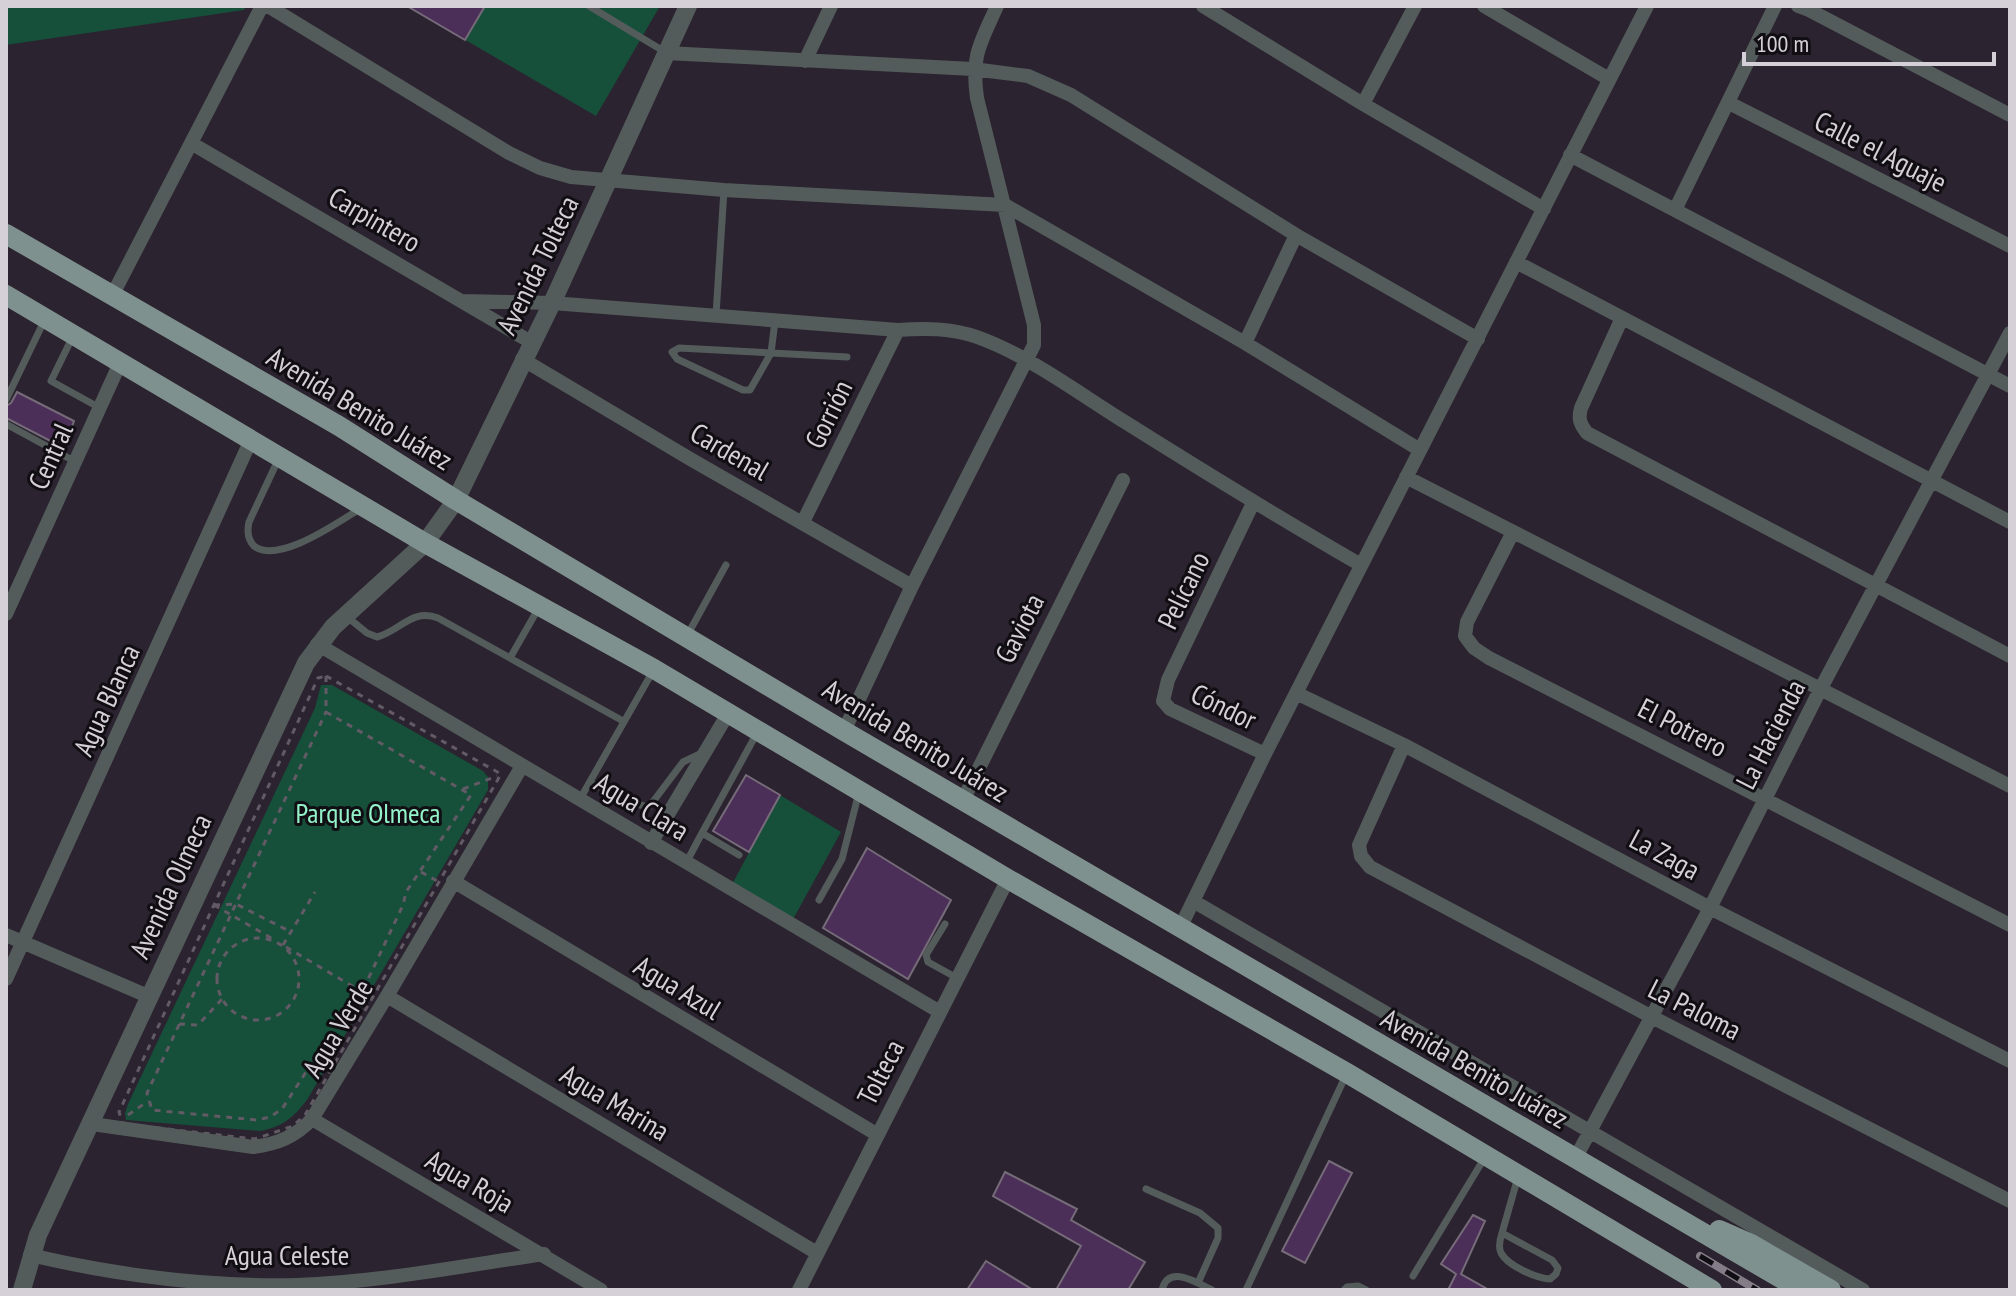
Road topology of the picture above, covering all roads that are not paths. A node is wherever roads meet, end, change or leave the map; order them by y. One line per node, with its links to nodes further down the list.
1 (262, 6): 20 (street)
2 (268, 6): 22 (street)
3 (589, 6): 13 (lane)
4 (688, 6): 13 (street, Avenida Tolteca)
5 (831, 6): 14 (street)
6 (997, 6): 15 (street)
7 (1203, 6): 18 (street)
8 (1415, 6): 18 (street)
9 (1484, 6): 16 (street)
10 (1647, 6): 16 (street)
11 (1775, 6): 17 (street)
12 (1798, 6): 19 (street)
13 (666, 53): 14 (street); 22 (street, Avenida Tolteca)
14 (805, 61): 15 (street)
15 (973, 69): 24 (street); 28 (street)
16 (1609, 79): 21 (street)
17 (1729, 103): 26 (street); 29 (street, Calle el Aguaje)
18 (1363, 104): 25 (street)
19 (2010, 115)
20 (191, 143): 31 (street); 33 (street, Carpintero)
21 (1570, 155): 25 (street); 26 (street)
22 (608, 181): 23 (street); 34 (street, Avenida Tolteca)
23 (724, 190): 24 (street); 36 (lane)
24 (1005, 205): 43 (street); 47 (street)
25 (1544, 209): 30 (street)
26 (1675, 210): 49 (street)
27 (6, 234): 31 (main road, Avenida Benito Juárez)
28 (1296, 235): 42 (street); 43 (street)
29 (2010, 246)
30 (1516, 262): 37 (street); 42 (street)
31 (113, 294): 61 (main road, Avenida Benito Juárez)
32 (6, 295): 35 (main road)
33 (462, 301): 34 (street); 44 (street, Carpintero)
34 (552, 303): 36 (street); 44 (street, Avenida Tolteca)
35 (45, 317): 41 (main road); 51 (lane)
36 (715, 317): 38 (street)
37 (1622, 318): 60 (street); 71 (street)
38 (775, 321): 39 (street); 45 (lane)
39 (898, 330): 47 (street); 64 (street, Gorrión)
40 (2010, 333): 49 (street, La Hacienda)
41 (73, 334): 48 (main road); 52 (lane)
42 (1478, 339): 55 (street)
43 (1245, 343): 55 (street)
44 (527, 351): 61 (street, Avenida Tolteca); 64 (street, Cardenal)
45 (771, 353): 45 (lane); 46 (lane)
46 (847, 357)
47 (1027, 361): 62 (street); 70 (street)
48 (120, 363): 52 (street, Central); 54 (main road)
49 (1989, 375): 50 (street); 60 (street, La Hacienda)
50 (2010, 386)
51 (6, 400)
52 (100, 408): 57 (street, Central)
53 (6, 424): 57 (lane)
54 (250, 442): 56 (main road); 110 (street, Agua Blanca)
55 (1420, 450): 58 (street)
56 (279, 458): 63 (main road); 63 (lane)
57 (76, 462): 73 (street, Central)
58 (1406, 477): 66 (street); 69 (street)
59 (1123, 480): 96 (street, Gaviota)
60 (1933, 481): 65 (street); 71 (street, La Hacienda)
61 (456, 500): 67 (street, Avenida Tolteca); 75 (main road, Avenida Benito Juárez)
62 (1253, 503): 69 (street); 82 (street, Pelícano)
63 (364, 506): 67 (main road)
64 (803, 522): 70 (street, Cardenal)
65 (2010, 522)
66 (1513, 532): 80 (street); 94 (street, El Potrero)
67 (425, 543): 72 (main road); 74 (street, Avenida Olmeca)
68 (726, 565): 75 (lane)
69 (1361, 565): 81 (street)
70 (912, 586): 86 (street)
71 (1877, 587): 77 (street); 80 (street, La Hacienda)
72 (540, 607): 78 (lane); 79 (main road)
73 (6, 614)
74 (345, 616): 76 (street, Avenida Olmeca); 78 (lane)
75 (687, 636): 86 (main road, Avenida Benito Juárez)
76 (317, 644): 90 (street, Agua Clara); 113 (street, Avenida Olmeca)
77 (2010, 656)
78 (510, 658): 84 (lane)
79 (654, 669): 83 (main road); 84 (lane)
80 (1820, 690): 92 (street); 94 (street, La Hacienda)
81 (1296, 693): 87 (street, La Zaga); 89 (street)
82 (1163, 701): 89 (street, Cóndor)
83 (729, 712): 85 (main road); 88 (street)
84 (623, 721): 91 (lane)
85 (759, 730): 93 (main road); 97 (lane)
86 (844, 731): 96 (main road, Avenida Benito Juárez)
87 (1404, 745): 105 (street, La Zaga); 116 (street, La Paloma)
88 (705, 752): 91 (lane); 98 (street)
89 (1265, 754): 104 (street)
90 (522, 766): 95 (street, Agua Clara); 102 (street, Agua Verde)
91 (590, 782): 95 (lane)
92 (2010, 786)
93 (860, 790): 101 (main road); 103 (lane)
94 (1766, 799): 105 (street, La Hacienda); 107 (street, El Potrero)
95 (580, 800): 98 (street, Agua Clara)
96 (963, 800): 108 (main road, Avenida Benito Juárez)
97 (702, 833): 99 (lane); 100 (lane)
98 (651, 843): 100 (street, Agua Clara)
99 (739, 855)
100 (686, 863): 115 (street, Agua Clara)
101 (1008, 879): 112 (street, Tolteca); 118 (main road)
102 (446, 882): 114 (street, Agua Verde); 122 (street, Agua Azul)
103 (819, 900)
104 (1193, 901): 108 (street); 121 (street)
105 (1710, 908): 116 (street, La Hacienda); 117 (street, La Zaga)
106 (945, 924): 112 (lane)
107 (2010, 925)
108 (1180, 928): 124 (main road, Avenida Benito Juárez)
109 (6, 935): 110 (street)
110 (23, 943): 111 (street, Agua Blanca); 113 (street)
111 (6, 979)
112 (959, 979): 115 (street, Tolteca)
113 (150, 997): 120 (street, Avenida Olmeca)
114 (380, 997): 119 (street, Agua Verde); 130 (street, Agua Marina)
115 (940, 1012): 122 (street, Tolteca)
116 (1652, 1017): 121 (street, La Hacienda); 127 (street, La Paloma)
117 (2010, 1061)
118 (1347, 1073): 123 (main road); 141 (lane)
119 (306, 1119): 120 (street, Agua Verde); 131 (street, Agua Roja)
120 (92, 1124): 132 (street, Avenida Olmeca)
121 (1591, 1130): 124 (street, La Hacienda); 149 (street)
122 (878, 1135): 130 (street, Tolteca)
123 (1486, 1156): 125 (main road); 134 (lane)
124 (1575, 1159): 128 (main road, Avenida Benito Juárez)
125 (1519, 1176): 129 (lane); 133 (main road)
126 (1146, 1189): 135 (lane)
127 (2010, 1201)
128 (1667, 1213): 147 (main road, Avenida Benito Juárez); 148 (main road)
129 (1502, 1233): 129 (lane)
130 (817, 1253): 136 (street, Tolteca)
131 (544, 1254): 132 (street, Agua Celeste); 138 (street, Agua Roja)
132 (30, 1255): 137 (street, Avenida Olmeca)
133 (1667, 1264): 144 (main road); 145 (main road); 146 (main road)
134 (1413, 1276)
135 (1198, 1283): 139 (lane); 140 (lane)
136 (801, 1289)
137 (22, 1290)
138 (601, 1290)
139 (1162, 1290)
140 (1212, 1290)
141 (1246, 1290)
142 (1344, 1290): 143 (lane)
143 (1366, 1290)
144 (1697, 1290)
145 (1712, 1290)
146 (1729, 1290)
147 (1801, 1290)
148 (1831, 1290)
149 (1863, 1290)

